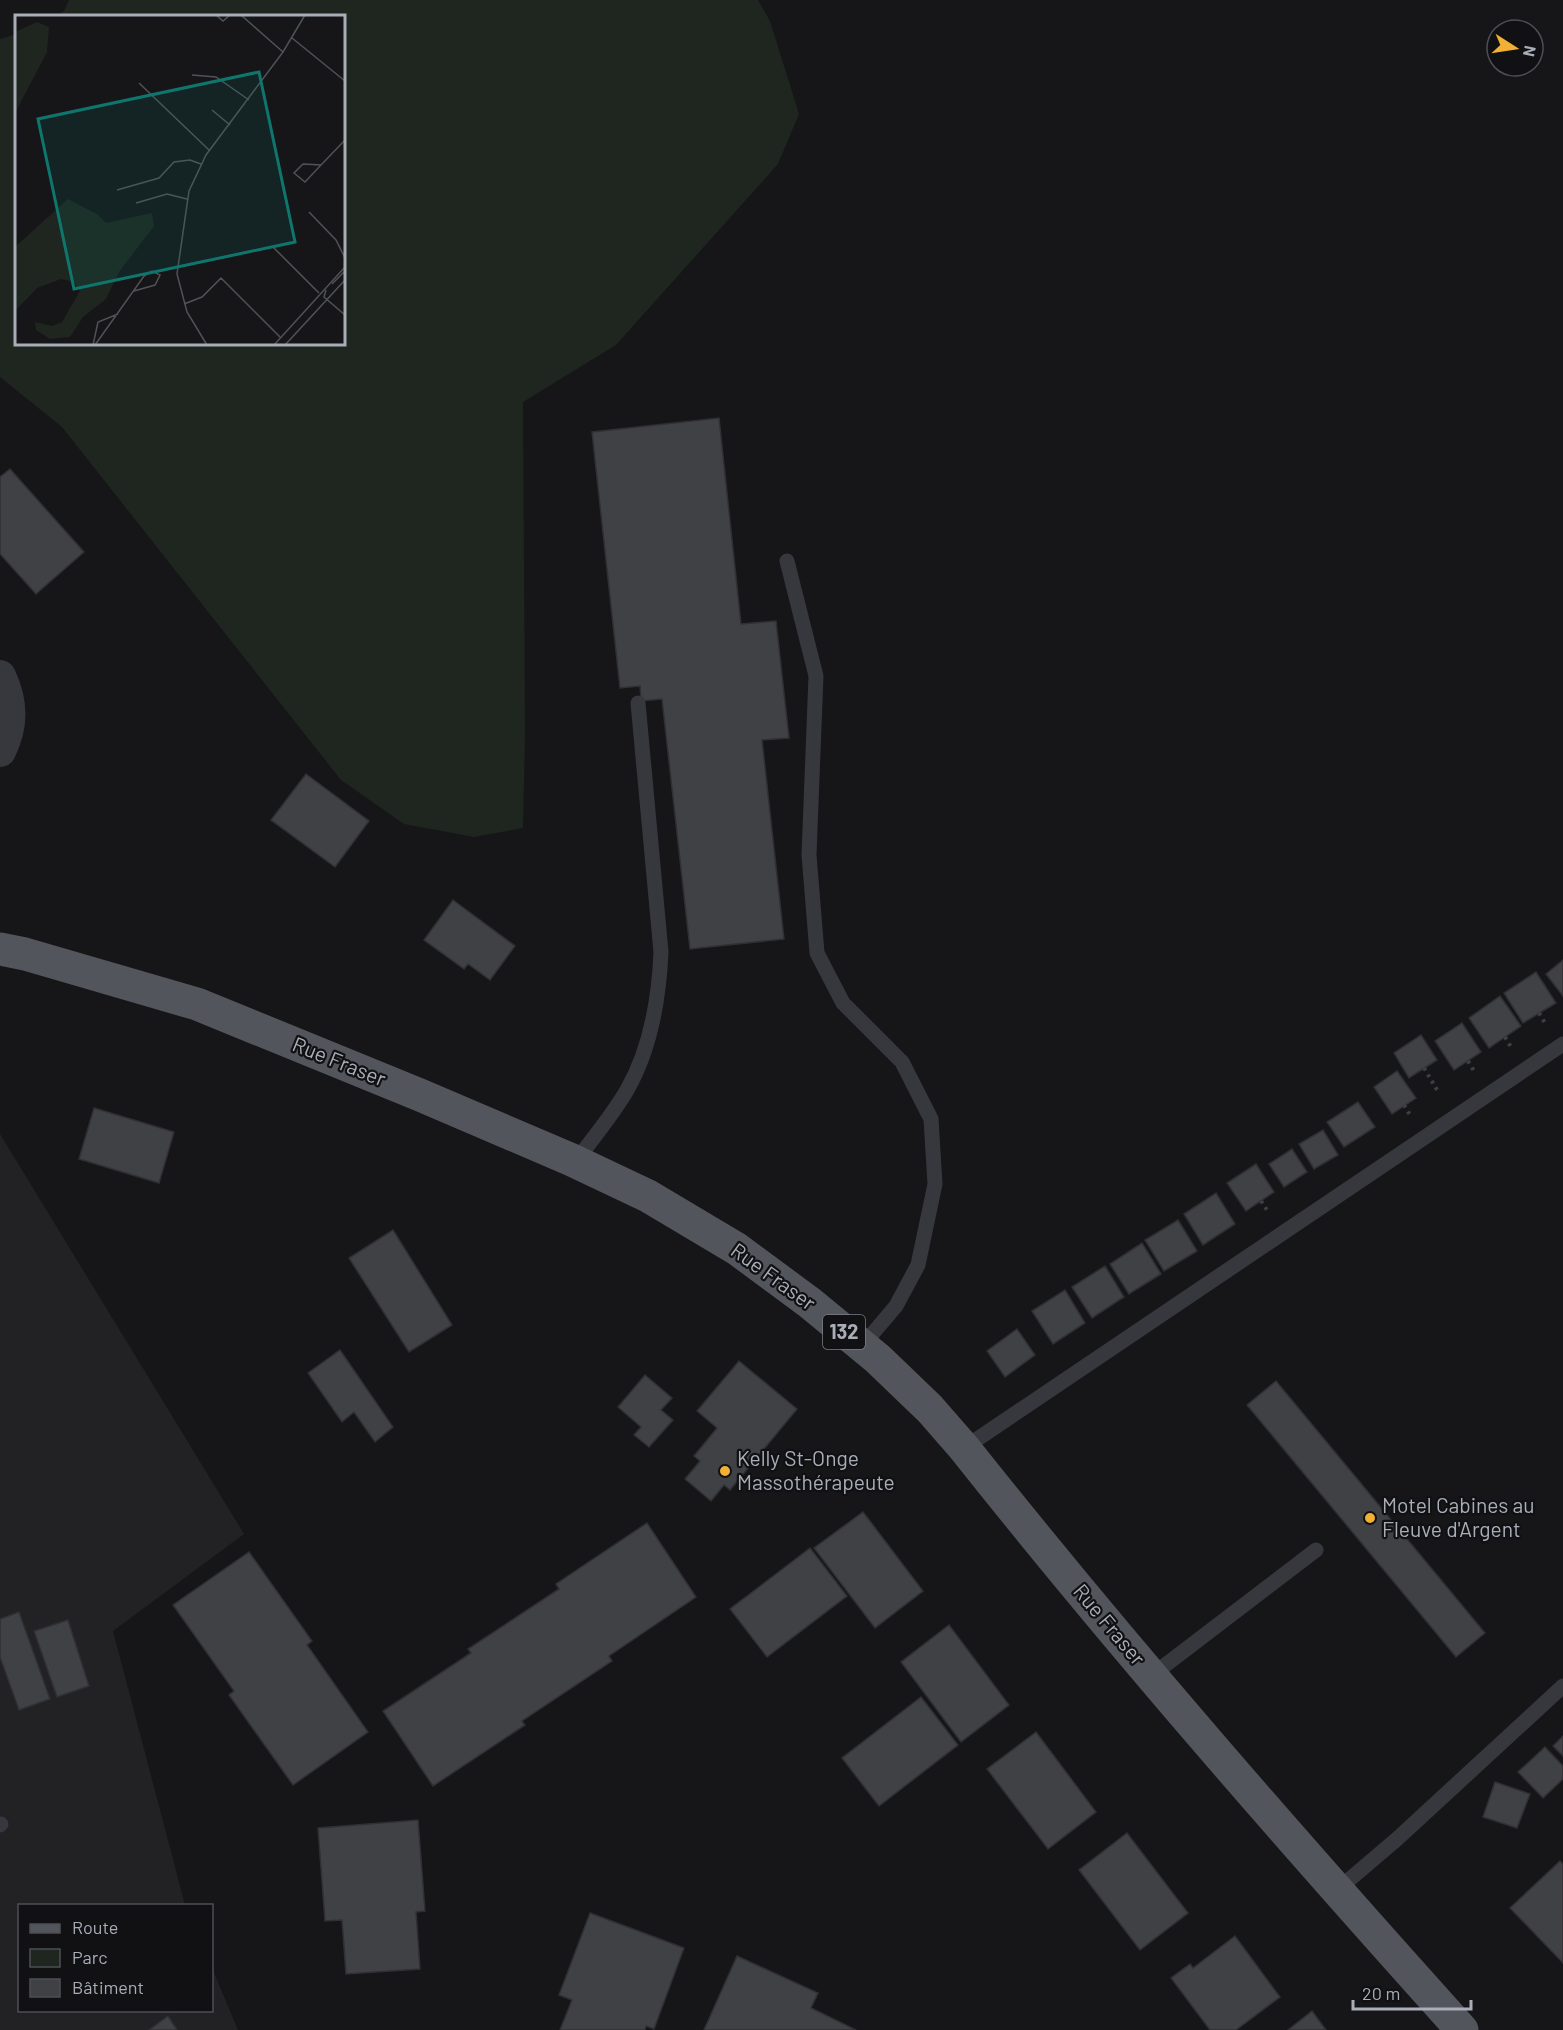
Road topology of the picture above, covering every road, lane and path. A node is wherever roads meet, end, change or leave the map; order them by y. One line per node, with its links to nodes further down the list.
1 (787, 561): 8 (lane)
2 (0, 676): 4 (street)
3 (638, 703): 7 (lane)
4 (0, 751)
5 (0, 949): 7 (main road, Rue Fraser / 132)
6 (1563, 1044): 9 (lane)
7 (575, 1162): 8 (main road, Rue Fraser / 132)
8 (862, 1346): 9 (main road, Rue Fraser / 132)
9 (964, 1448): 11 (main road, Rue Fraser / 132)
10 (1316, 1550): 11 (lane)
11 (1151, 1676): 13 (main road, Rue Fraser / 132)
12 (1563, 1686): 13 (lane)
13 (1336, 1891): 14 (main road, Rue Fraser / 132)
14 (1462, 2030)

